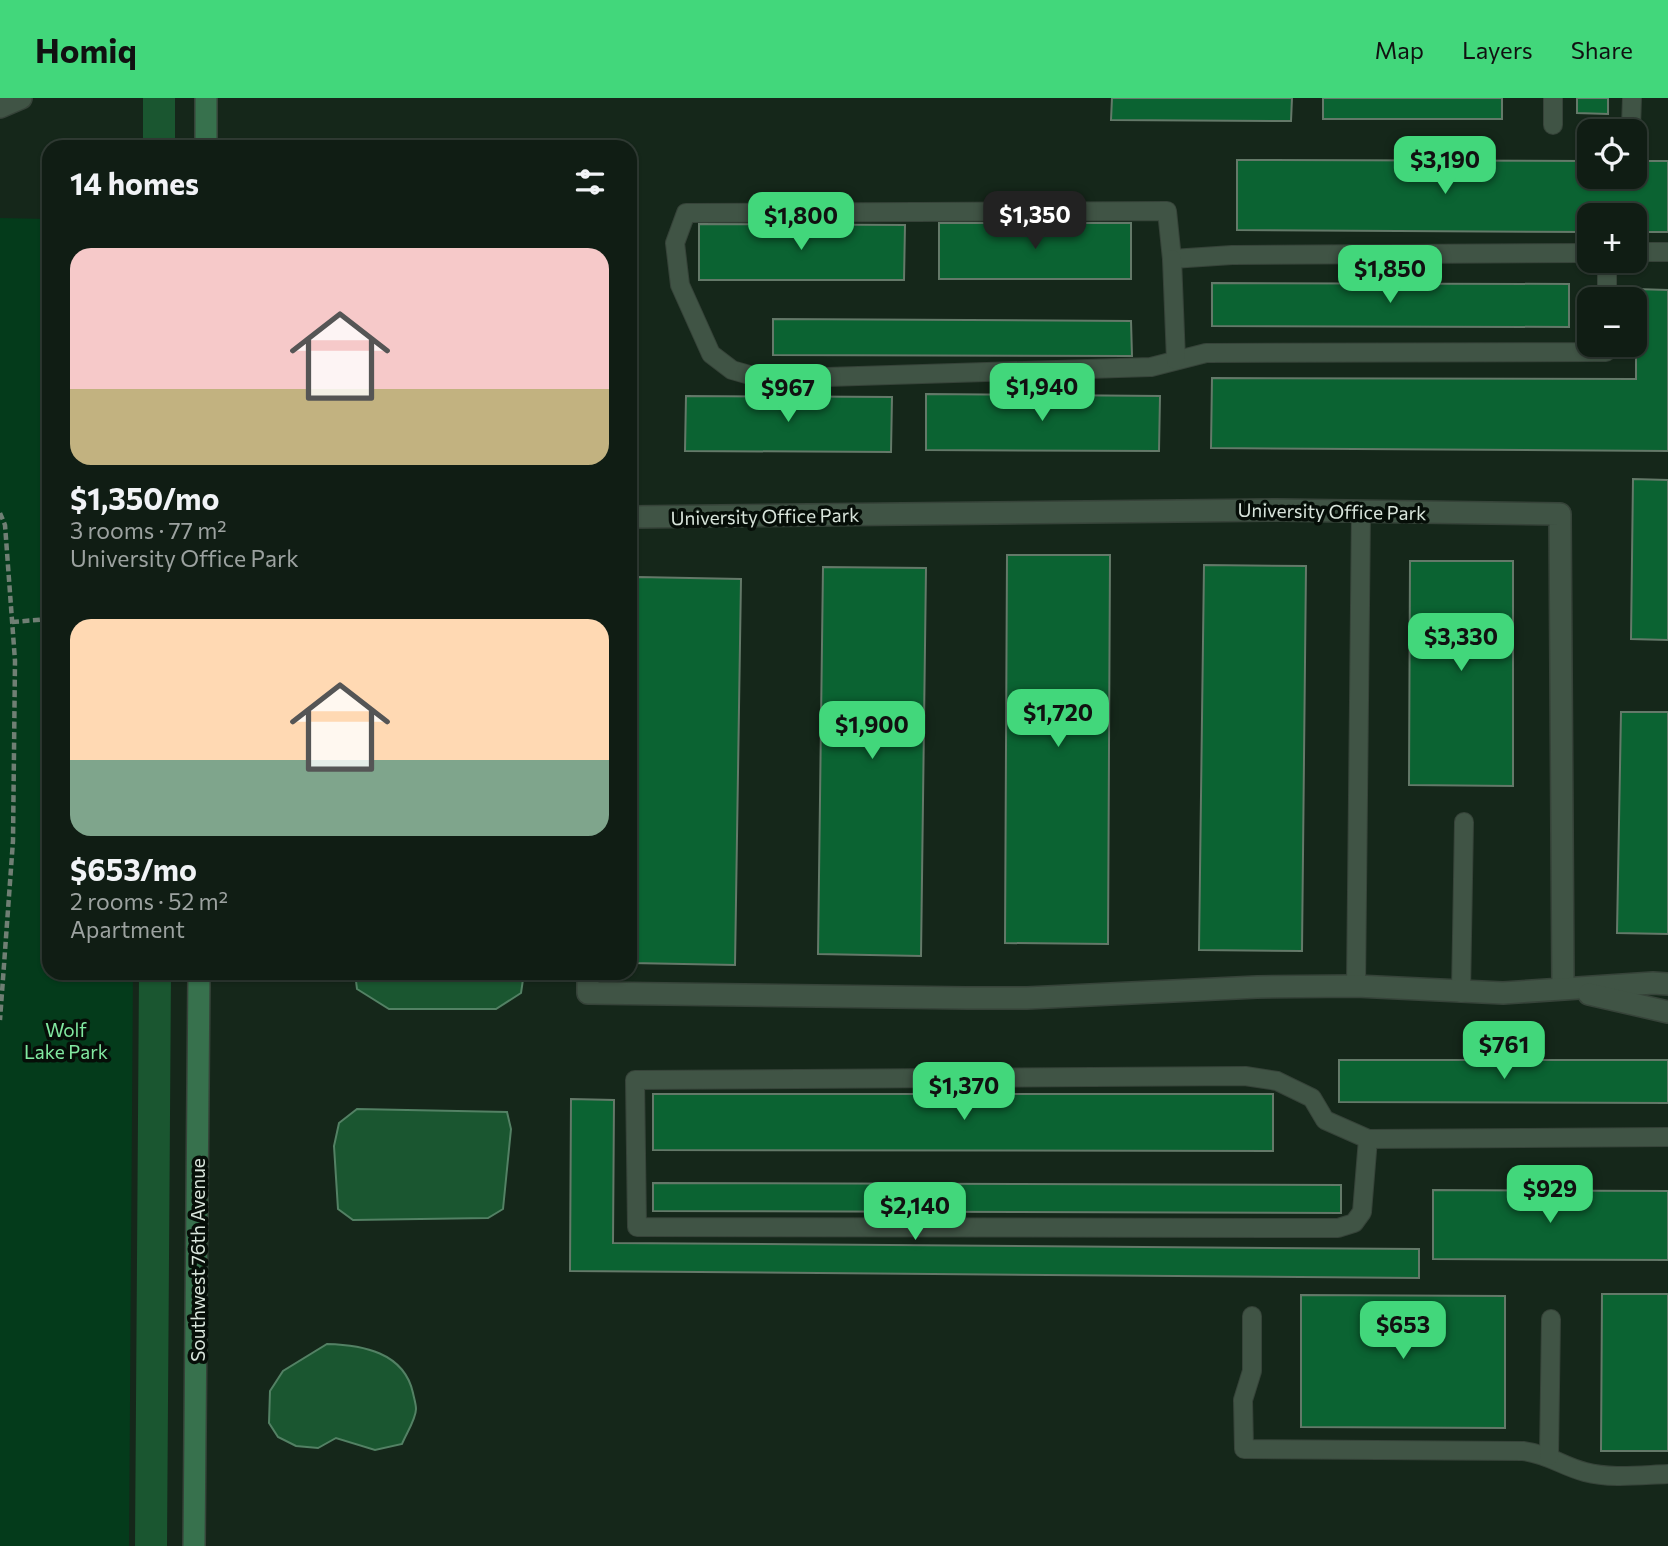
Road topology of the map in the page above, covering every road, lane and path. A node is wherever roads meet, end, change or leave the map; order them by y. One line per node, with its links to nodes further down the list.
1 (21, 98): 5 (street)
2 (206, 98): 8 (street)
3 (1553, 98): 7 (lane)
4 (1632, 98): 6 (lane)
5 (0, 107)
6 (1631, 119)
7 (1553, 125)
8 (206, 140)
9 (1668, 251): 10 (lane)
10 (1647, 252)
11 (1577, 253): 12 (lane)
12 (1171, 259): 14 (lane); 14 (lane)
13 (1577, 352): 14 (lane)
14 (1176, 360)
15 (1361, 511): 17 (street, University Office Park); 24 (lane); 25 (street, University Office Park)
16 (0, 513): 19 (path)
17 (637, 517)
18 (42, 620): 19 (path)
19 (12, 622): 28 (path)
20 (1464, 822): 26 (lane)
21 (199, 980): 35 (street, Southwest 76th Avenue)
22 (588, 980): 24 (street)
23 (1668, 984): 25 (street)
24 (1356, 986): 26 (street)
25 (1563, 988): 26 (street); 27 (street)
26 (1461, 993)
27 (1668, 1012)
28 (0, 1020)
29 (1668, 1137): 30 (lane)
30 (1368, 1139): 30 (lane)
31 (1252, 1316): 33 (lane)
32 (1551, 1319): 33 (lane)
33 (1549, 1456): 34 (lane)
34 (1668, 1474)
35 (194, 1546)

